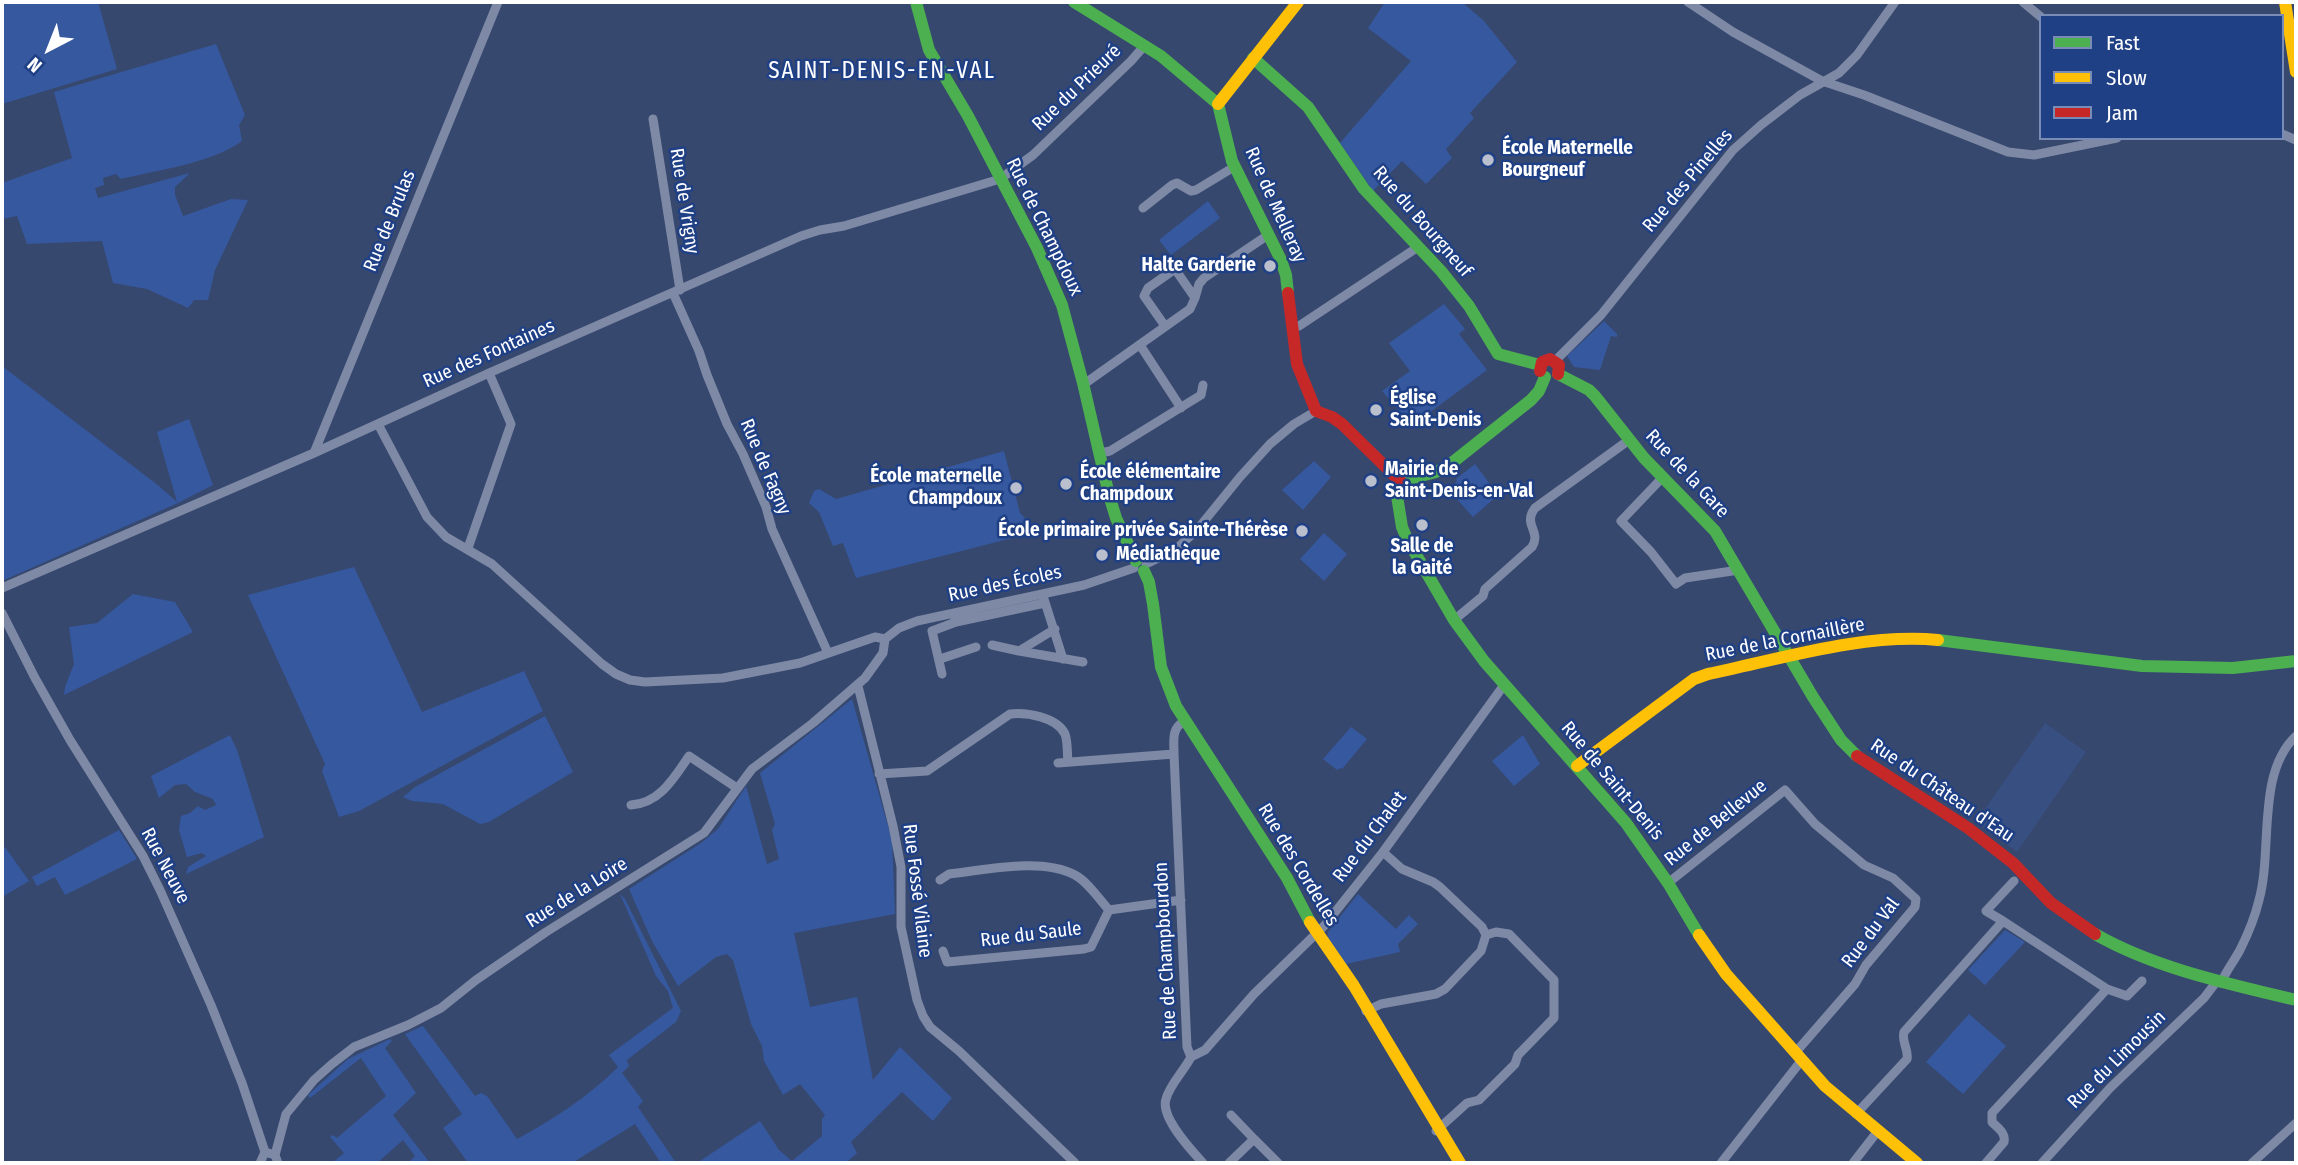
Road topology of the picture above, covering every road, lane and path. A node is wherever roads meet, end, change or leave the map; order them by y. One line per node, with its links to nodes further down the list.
1 (498, 2): 36 (street, Rue de Brulas)
2 (916, 2): 18 (street, Rue de Champdoux)
3 (1074, 2): 10 (street)
4 (1298, 2): 11 (street)
5 (1688, 2): 13 (street)
6 (1895, 2): 13 (street, Rue des Pinelles)
7 (2023, 2): 9 (street)
8 (2285, 2): 12 (street)
9 (2039, 15)
10 (1145, 45): 14 (street); 18 (street, Rue du Prieuré)
11 (1254, 58): 14 (street); 21 (street, Rue du Bourgneuf)
12 (2296, 72)
13 (1822, 81): 16 (street); 27 (street, Rue des Pinelles)
14 (1218, 104): 17 (street, Rue de Melleray)
15 (653, 119): 22 (street, Rue de Vrigny)
16 (2108, 140)
17 (1234, 167): 19 (street); 20 (street, Rue de Melleray)
18 (999, 179): 22 (street, Rue des Fontaines); 30 (street, Rue de Champdoux)
19 (1143, 208)
20 (1269, 235): 23 (street); 25 (street, Rue de Melleray)
21 (1418, 247): 25 (street); 28 (street, Rue du Bourgneuf)
22 (677, 291): 29 (street, Rue des Fontaines); 53 (street, Rue de Fagny)
23 (1195, 298): 24 (street); 24 (street)
24 (1165, 326): 26 (street)
25 (1292, 327): 33 (street, Rue de Melleray)
26 (1140, 345): 30 (street); 32 (street)
27 (1557, 367): 28 (street); 28 (street); 35 (street, Rue de la Gare)
28 (1543, 371): 39 (street)
29 (489, 373): 34 (street, Rue des Fontaines); 40 (street)
30 (1083, 383): 37 (street, Rue de Champdoux)
31 (1203, 385): 32 (street)
32 (1181, 408): 37 (street)
33 (1316, 411): 39 (street); 41 (street, Rue des Écoles)
34 (378, 424): 36 (street, Rue des Fontaines); 40 (street)
35 (1629, 439): 38 (street, Rue de la Gare); 47 (street)
36 (314, 453): 43 (street, Rue des Fontaines)
37 (1100, 453): 41 (street, Rue de Champdoux)
38 (1662, 478): 42 (street, Rue de la Gare); 42 (street)
39 (1403, 484): 47 (street, Rue de Saint-Denis)
40 (468, 548): 53 (street)
41 (1140, 566): 44 (street, Rue des Écoles); 64 (street, Rue des Cordelles)
42 (1739, 570): 54 (street, Rue de la Gare)
43 (2, 588)
44 (1044, 598): 46 (street, Rue des Écoles); 48 (street)
45 (2, 612): 95 (street, Rue Neuve)
46 (955, 618): 49 (street, Rue des Écoles); 55 (street)
47 (1454, 620): 63 (street, Rue de Saint-Denis)
48 (1055, 629): 52 (street); 56 (street)
49 (886, 639): 53 (street); 62 (street, Rue de la Loire)
50 (992, 645): 52 (street)
51 (976, 647): 55 (street)
52 (1019, 651): 56 (street)
53 (828, 653)
54 (1788, 656): 59 (street, Rue de la Cornaillère); 67 (street, Rue de la Cornaillère); 83 (street, Rue du Château d'Eau)
55 (940, 659): 61 (street)
56 (1063, 659): 58 (street)
57 (2296, 661): 59 (street, Rue de la Cornaillère)
58 (1083, 662)
59 (2237, 667): 60 (street, Rue de la Cornaillère)
60 (2296, 667)
61 (942, 674)
62 (858, 685): 68 (street, Rue Fossé Vilaine); 69 (street, Rue de la Loire)
63 (1504, 685): 67 (street, Rue de Saint-Denis); 72 (street, Rue du Chalet)
64 (1185, 721): 66 (street, Rue de Champbourdon); 79 (street, Rue des Cordelles)
65 (2296, 736): 83 (street, Rue du Limousin)
66 (1174, 754): 68 (street); 76 (street, Rue de Champbourdon)
67 (1577, 766): 75 (street, Rue de Saint-Denis)
68 (879, 774): 97 (street, Rue Fossé Vilaine)
69 (737, 788): 71 (street); 95 (street, Rue de la Loire)
70 (1785, 790): 75 (street, Rue de Bellevue); 88 (street, Rue du Val)
71 (631, 806)
72 (1383, 852): 79 (street, Rue du Chalet); 80 (street)
73 (940, 880): 77 (street, Rue du Saule)
74 (2014, 881): 78 (street)
75 (1668, 883): 88 (street, Rue de Saint-Denis)
76 (1181, 900): 77 (street); 87 (street, Rue de Champbourdon)
77 (1109, 910): 81 (street, Rue du Saule)
78 (2003, 921): 84 (street); 89 (street)
79 (1316, 933): 86 (street, Rue des Cordelles); 87 (street, Rue du Chalet)
80 (1486, 935): 86 (street); 92 (street)
81 (943, 951)
82 (2142, 981): 84 (street)
83 (2219, 982): 85 (street, Rue du Château d'Eau); 106 (street, Rue du Limousin)
84 (2107, 989): 105 (street)
85 (2296, 1000)
86 (1366, 1011): 92 (street, Rue des Cordelles)
87 (1191, 1057): 98 (street, Rue de Champbourdon)
88 (1798, 1057): 89 (street, Rue de Saint-Denis); 102 (street)
89 (1856, 1114): 93 (street, Rue de Saint-Denis)
90 (1231, 1115): 94 (street)
91 (2296, 1123): 107 (street)
92 (1436, 1130): 101 (street, Rue des Cordelles)
93 (1877, 1132): 103 (street); 104 (street, Rue de Saint-Denis)
94 (1254, 1139): 99 (street); 100 (street)
95 (273, 1157): 96 (street, Rue de la Loire)
96 (260, 1163)
97 (1075, 1163)
98 (1203, 1163)
99 (1229, 1163)
100 (1278, 1163)
101 (1460, 1163)
102 (1721, 1163)
103 (1853, 1163)
104 (1917, 1163)
105 (1986, 1163)
106 (2042, 1163)
107 (2252, 1163)

